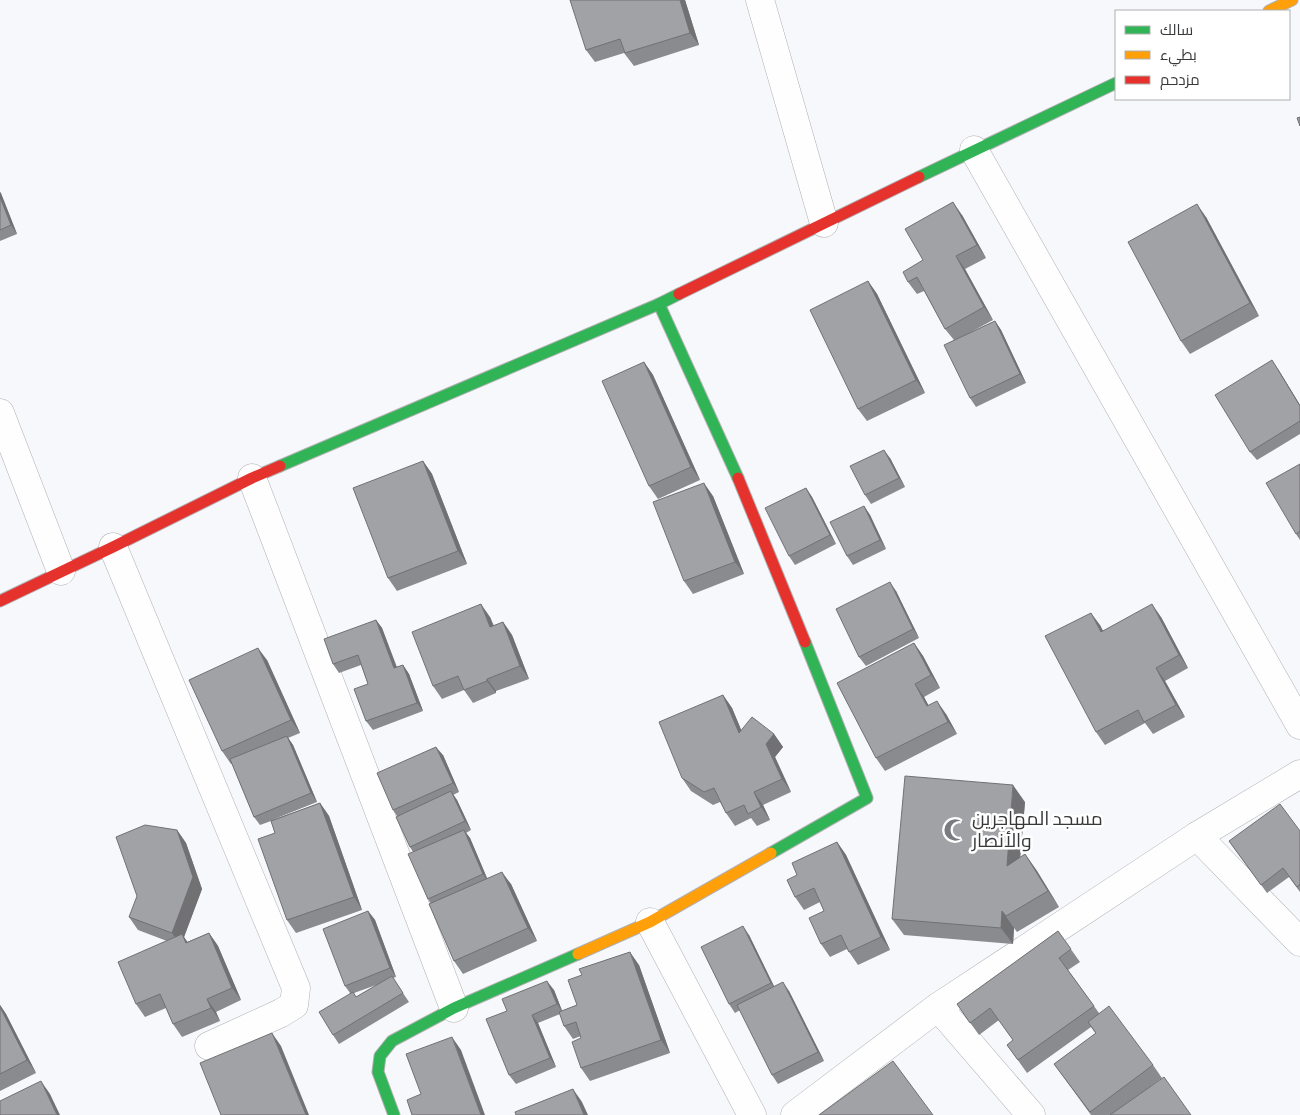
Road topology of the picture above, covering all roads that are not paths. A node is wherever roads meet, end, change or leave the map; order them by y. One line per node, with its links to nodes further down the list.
1 (760, 0): 6 (street)
2 (1292, 0): 3 (street)
3 (1270, 10)
4 (1115, 83): 5 (street)
5 (974, 150): 6 (street); 13 (street)
6 (824, 223): 7 (street)
7 (659, 304): 9 (street); 16 (street)
8 (0, 413): 11 (street)
9 (252, 478): 10 (street); 19 (street)
10 (113, 547): 11 (street); 20 (street)
11 (61, 571): 12 (street)
12 (0, 601)
13 (1300, 725)
14 (1300, 774): 15 (street)
15 (1197, 836): 17 (street); 18 (street)
16 (650, 922): 19 (street); 22 (street)
17 (1300, 942)
18 (938, 1006): 23 (street); 24 (street)
19 (454, 1008): 21 (street)
20 (210, 1046)
21 (394, 1115)
22 (752, 1115)
23 (795, 1115)
24 (1031, 1115)

